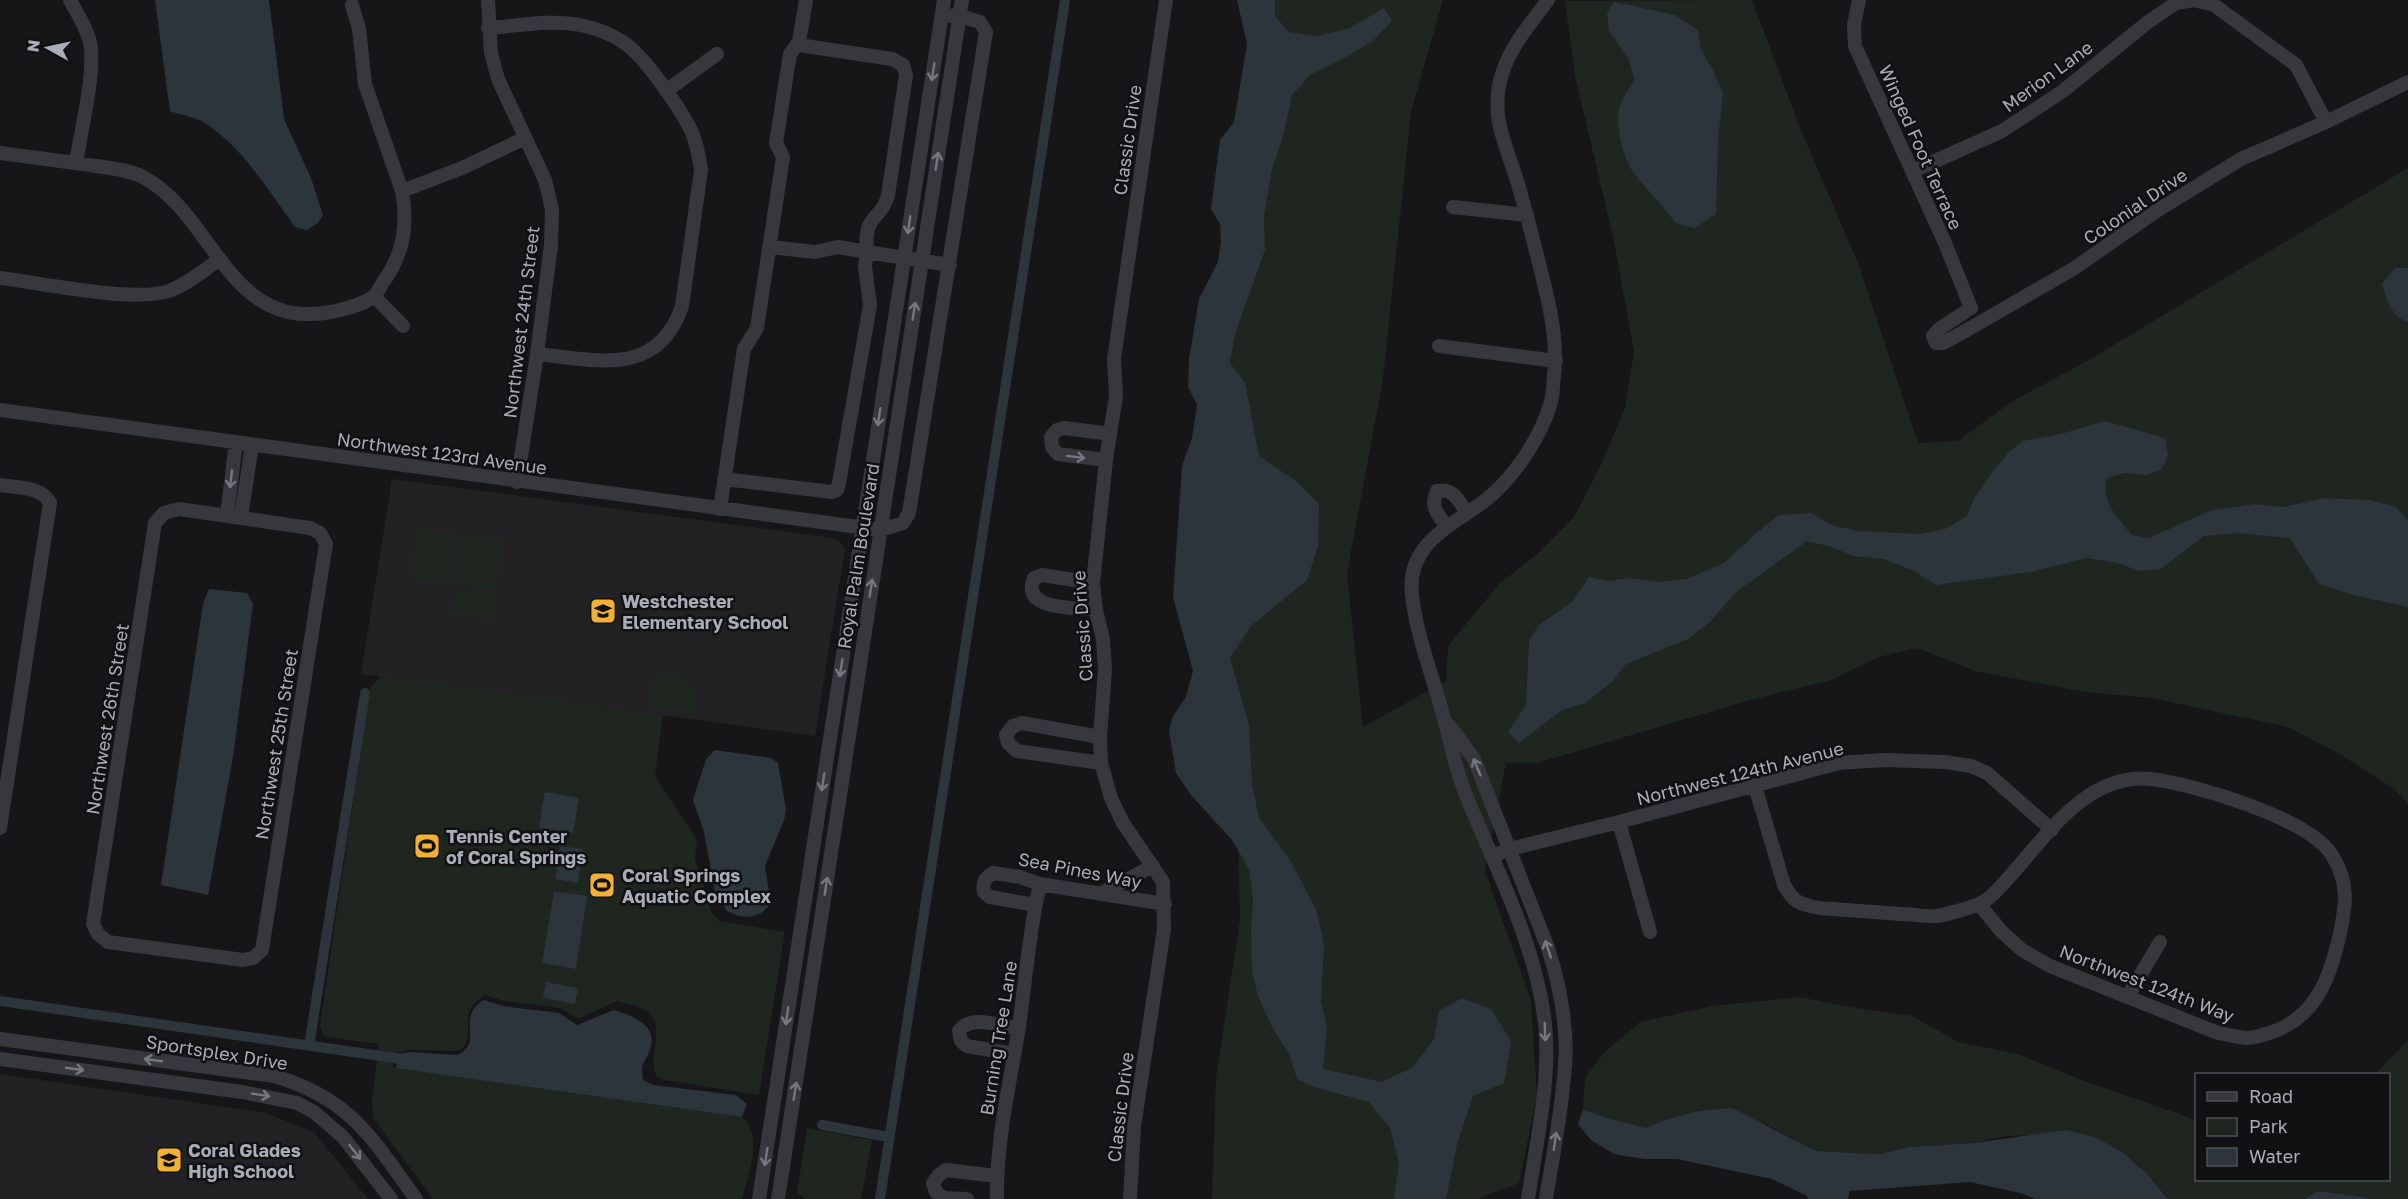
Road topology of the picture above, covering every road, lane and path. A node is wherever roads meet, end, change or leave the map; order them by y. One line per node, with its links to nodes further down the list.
1 (70, 0): 20 (street)
2 (488, 0): 12 (street, Northwest 24th Street)
3 (806, 0): 13 (street)
4 (945, 0): 10 (street, Royal Palm Boulevard)
5 (962, 0): 11 (street, Royal Palm Boulevard)
6 (1166, 0): 39 (street, Classic Drive)
7 (1548, 0): 24 (street)
8 (1859, 0): 21 (street, Winged Foot Terrace)
9 (352, 5): 22 (street)
10 (942, 15): 11 (street); 27 (street, Royal Palm Boulevard, one-way to 27)
11 (960, 16): 29 (street, Royal Palm Boulevard, one-way to 11); 30 (street)
12 (488, 28): 16 (street); 18 (street, Northwest 24th Street)
13 (799, 42): 25 (street); 26 (street)
14 (717, 54): 16 (street)
15 (2408, 82): 17 (street, Colonial Drive)
16 (666, 91): 36 (street)
17 (2326, 122): 21 (street, Merion Lane); 33 (street, Colonial Drive)
18 (525, 138): 22 (street); 36 (street, Northwest 24th Street)
19 (0, 153): 20 (street)
20 (76, 163): 28 (street)
21 (1913, 171): 33 (street, Winged Foot Terrace)
22 (402, 190): 32 (street)
23 (1453, 207): 24 (street)
24 (1527, 216): 37 (street)
25 (770, 247): 26 (street); 43 (street)
26 (867, 252): 27 (street); 43 (street)
27 (904, 258): 29 (street); 51 (street, Royal Palm Boulevard, one-way to 51)
28 (220, 259): 31 (street); 32 (street)
29 (922, 261): 30 (street); 52 (street, Royal Palm Boulevard, one-way to 29)
30 (950, 265): 52 (street)
31 (0, 278)
32 (374, 296): 34 (street)
33 (1971, 308)
34 (403, 326)
35 (1439, 346): 37 (street)
36 (537, 354): 44 (street, Northwest 24th Street)
37 (1556, 361): 47 (street)
38 (0, 410): 40 (street, Northwest 123rd Avenue)
39 (1110, 434): 42 (street, Classic Drive); 42 (street, one-way to 42)
40 (236, 443): 41 (street, Northwest 123rd Avenue); 48 (street, one-way to 48)
41 (252, 445): 44 (street, Northwest 123rd Avenue); 49 (street)
42 (1106, 460): 53 (street, Classic Drive)
43 (724, 479): 46 (street)
44 (517, 482): 46 (street, Northwest 123rd Avenue)
45 (0, 486): 60 (street)
46 (720, 509): 51 (street, Northwest 123rd Avenue)
47 (1466, 512): 50 (street); 50 (street)
48 (226, 515): 49 (street); 72 (street, Northwest 26th Street)
49 (242, 517): 72 (street, Northwest 25th Street)
50 (1447, 526): 55 (street)
51 (863, 528): 52 (street, Northwest 123rd Avenue); 81 (street, Royal Palm Boulevard, one-way to 81)
52 (880, 530): 82 (street, Royal Palm Boulevard, one-way to 52)
53 (1093, 583): 54 (street, Classic Drive); 54 (street)
54 (1096, 610): 56 (street, Classic Drive)
55 (1444, 718): 62 (street, one-way to 55); 63 (street)
56 (1100, 737): 57 (street, Classic Drive); 57 (street)
57 (1101, 763): 64 (street, Classic Drive)
58 (1755, 786): 59 (street, Northwest 124th Avenue); 61 (street, Northwest 124th Avenue); 68 (street, Northwest 124th Way)
59 (1619, 822): 62 (street, Northwest 124th Avenue); 70 (street)
60 (0, 824)
61 (2052, 830): 68 (street, Northwest 124th Way); 73 (street, Northwest 124th Way)
62 (1510, 849): 63 (street, Northwest 124th Avenue); 87 (street, one-way to 62)
63 (1492, 856): 86 (street, one-way to 86)
64 (1153, 866): 66 (street); 67 (street, Classic Drive)
65 (1040, 884): 66 (street, Sea Pines Way); 69 (street, Burning Tree Lane); 69 (street, Sea Pines Way)
66 (1100, 894): 67 (street, Sea Pines Way)
67 (1165, 904): 85 (street, Classic Drive)
68 (1979, 904): 73 (street, Northwest 124th Way)
69 (1035, 905): 74 (street, Burning Tree Lane)
70 (1650, 932)
71 (2160, 942): 73 (street)
72 (253, 958)
73 (2128, 996)
74 (1019, 1029): 76 (street, Burning Tree Lane); 76 (street)
75 (0, 1039): 80 (street, Sportsplex Drive, one-way to 75)
76 (1014, 1054): 78 (street, Burning Tree Lane)
77 (0, 1059): 79 (street, Sportsplex Drive, one-way to 79)
78 (996, 1176): 83 (street); 84 (street, Burning Tree Lane)
79 (391, 1199)
80 (416, 1199)
81 (759, 1199)
82 (778, 1199)
83 (967, 1199)
84 (997, 1199)
85 (1130, 1199)
86 (1528, 1199)
87 (1546, 1199)

